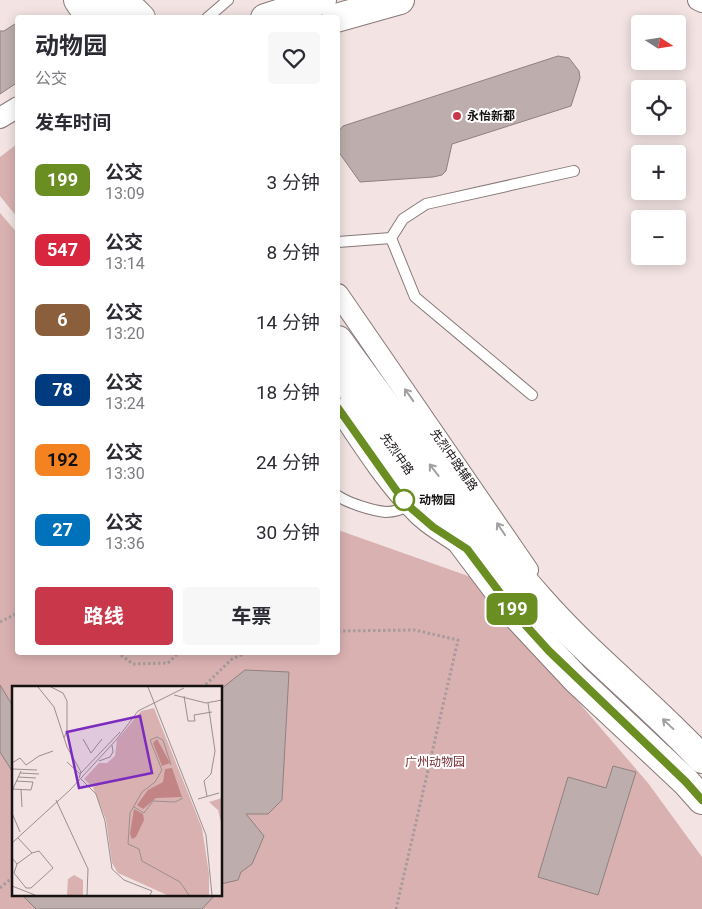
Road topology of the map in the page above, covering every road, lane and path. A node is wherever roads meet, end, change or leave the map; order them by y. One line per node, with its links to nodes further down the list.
1 (70, 0): 11 (street)
2 (78, 0): 12 (main road)
3 (96, 0): 13 (main road)
4 (113, 0): 14 (main road)
5 (123, 0): 15 (main road)
6 (228, 0): 16 (lane)
7 (322, 0): 17 (main road)
8 (400, 0): 18 (main road)
9 (698, 0): 10 (street)
10 (702, 2)
11 (73, 15)
12 (88, 15)
13 (108, 15)
14 (122, 15)
15 (138, 15)
16 (210, 15)
17 (274, 15)
18 (340, 17)
19 (15, 109): 20 (street)
20 (0, 118)
21 (574, 171): 22 (lane)
22 (391, 238): 23 (lane); 27 (lane)
23 (340, 242)
24 (340, 297): 33 (street, 先烈中路辅路, one-way to 24)
25 (340, 343): 33 (main road, 先烈中路, one-way to 25)
26 (340, 373): 30 (main road, 先烈中路)
27 (532, 395)
28 (340, 411): 30 (street)
29 (340, 497): 30 (lane)
30 (418, 501): 40 (main road, 先烈中路)
31 (15, 614): 32 (path)
32 (0, 622)
33 (566, 628): 39 (main road, 先烈中路, one-way to 33)
34 (340, 631): 43 (path)
35 (121, 655): 36 (path)
36 (176, 655)
37 (241, 655): 38 (path)
38 (204, 686)
39 (702, 759)
40 (702, 800)
41 (12, 878): 42 (path)
42 (0, 888)
43 (396, 909)

